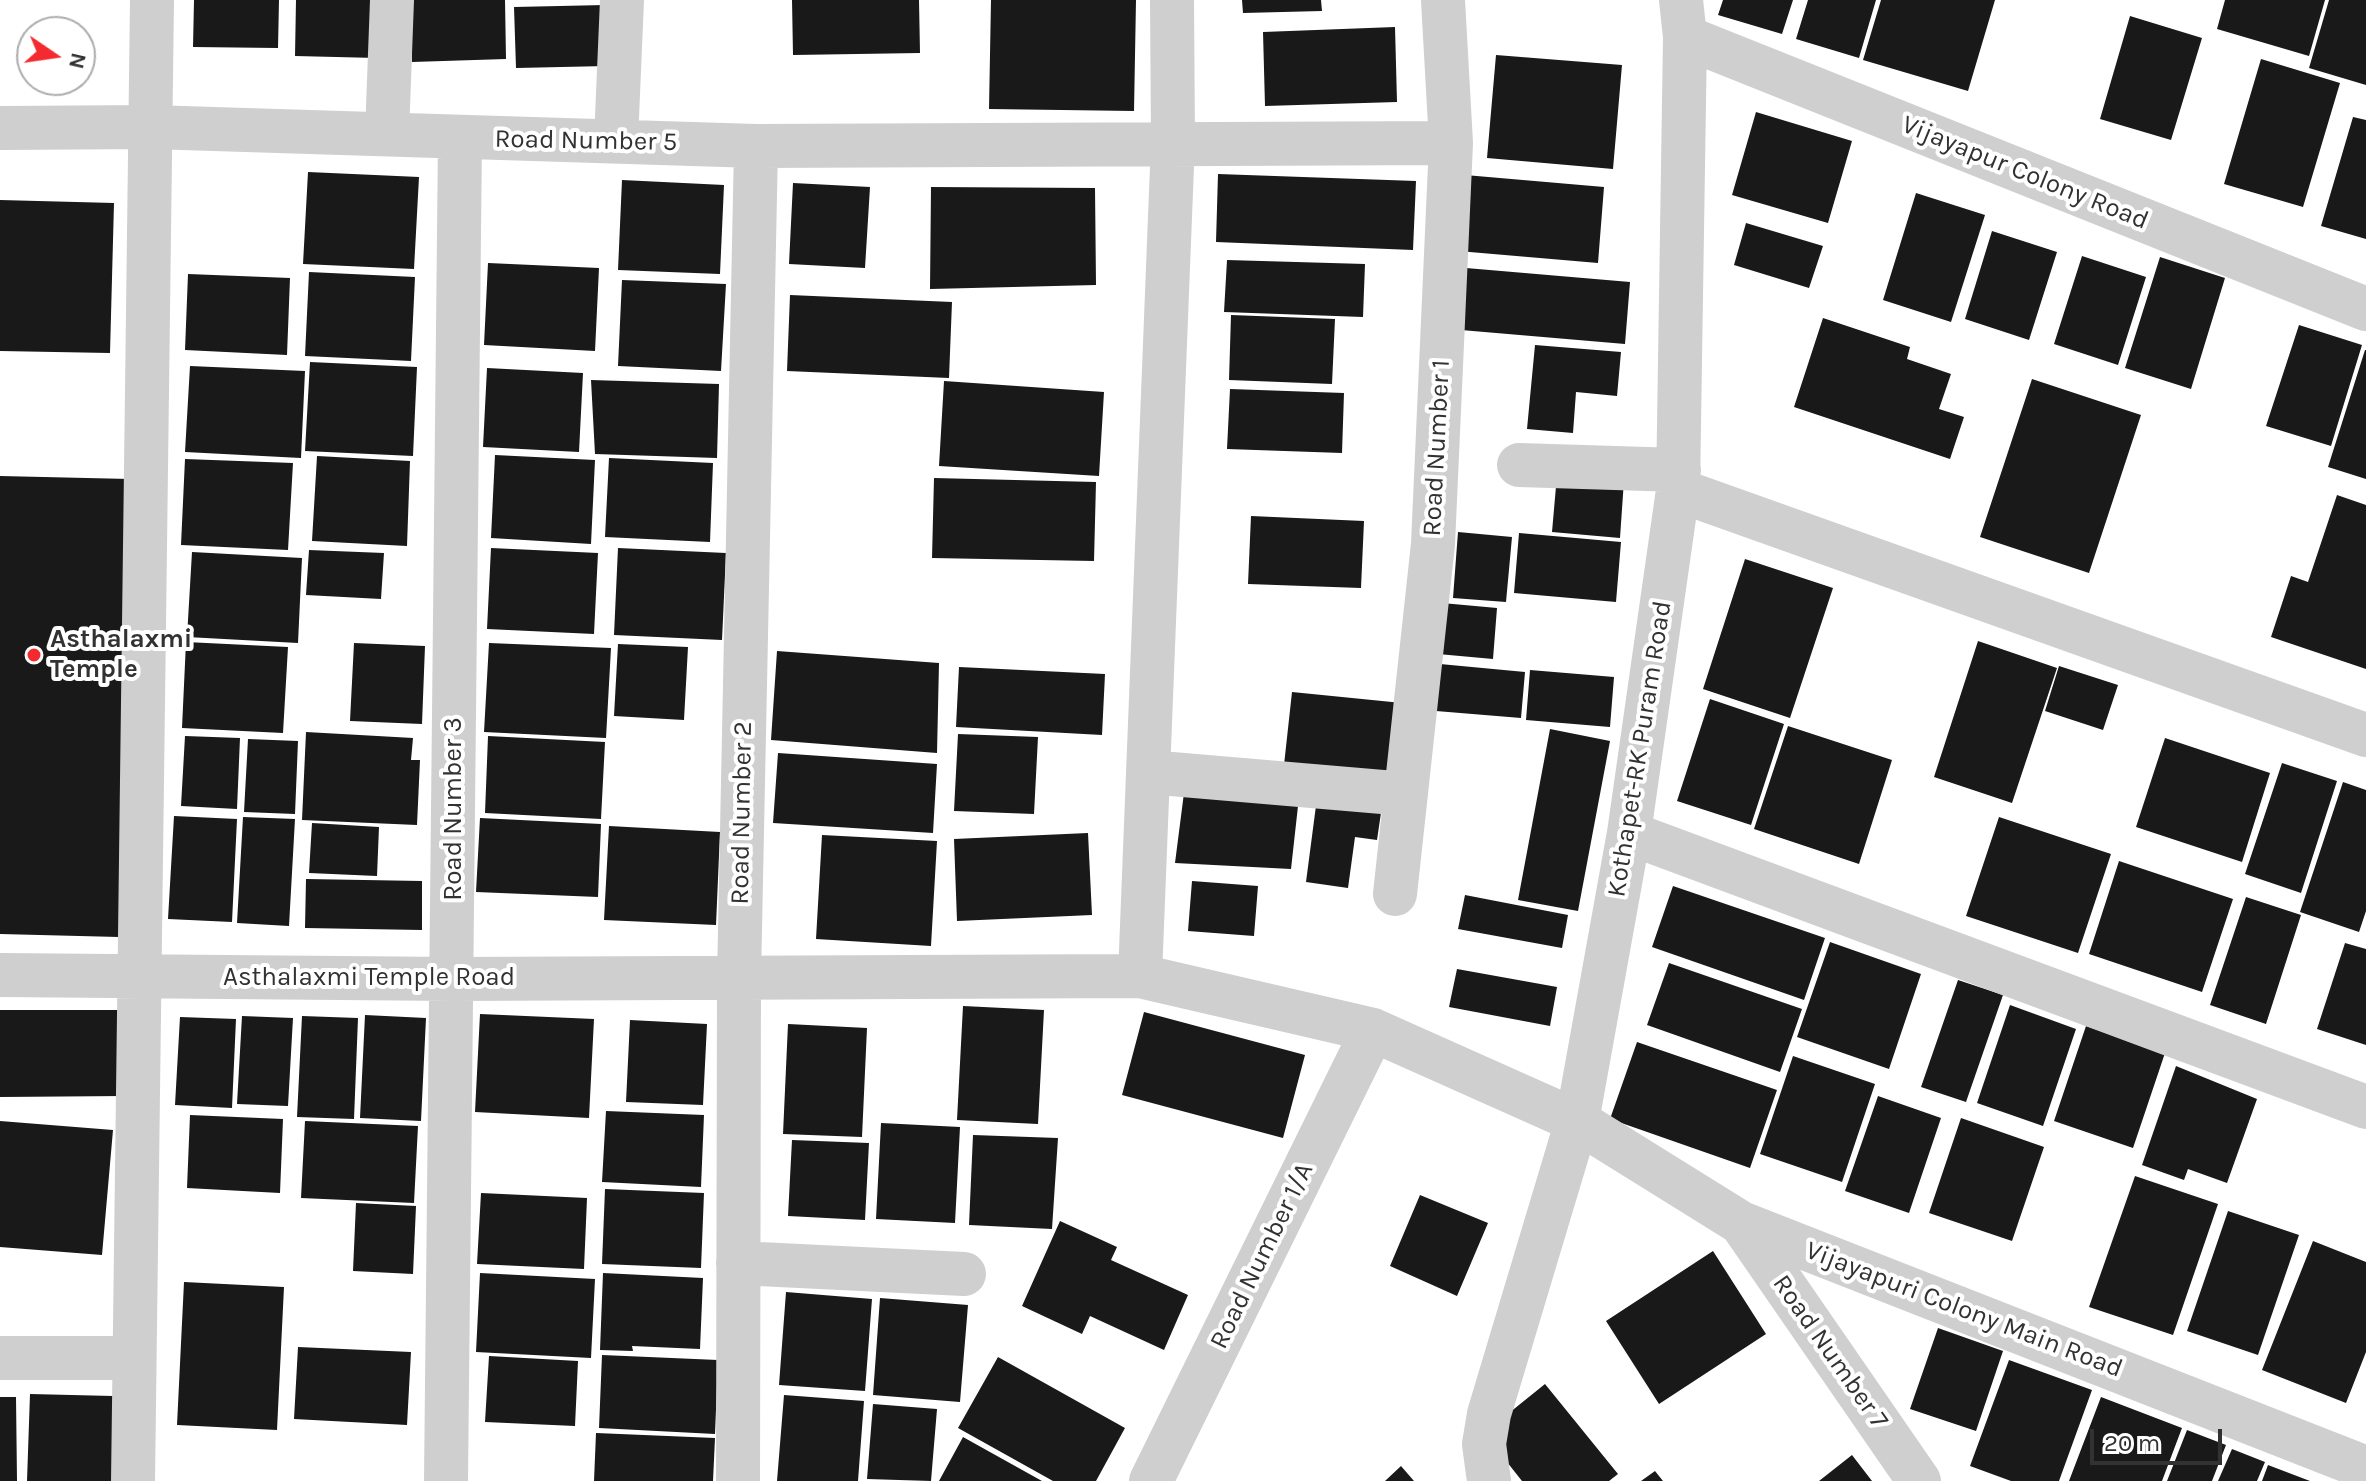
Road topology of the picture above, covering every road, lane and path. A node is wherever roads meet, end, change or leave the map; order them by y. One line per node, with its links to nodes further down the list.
1 (152, 0): 7 (street)
2 (392, 0): 9 (street)
3 (622, 0): 11 (street)
4 (1172, 0): 12 (street)
5 (1443, 0): 13 (street, Road Number 1)
6 (1683, 18): 15 (street, Vijayapur Colony Road); 17 (street, Kothapet-RK Puram Road)
7 (150, 127): 8 (street, Road Number 5); 9 (street, Road Number 5); 24 (street)
8 (0, 128)
9 (387, 134): 10 (street, Road Number 5)
10 (460, 138): 11 (street, Road Number 5); 27 (street, Road Number 3)
11 (616, 141): 14 (street, Road Number 5)
12 (1173, 141): 13 (street, Road Number 5); 14 (street, Road Number 5); 19 (street)
13 (1451, 143): 20 (street, Road Number 1)
14 (756, 146): 26 (street, Road Number 2)
15 (2366, 309)
16 (1519, 465): 17 (street)
17 (1678, 480): 18 (street); 21 (street, Kothapet-RK Puram Road)
18 (2366, 735)
19 (1148, 772): 20 (street); 25 (street)
20 (1406, 794): 22 (street, Road Number 1)
21 (1629, 833): 29 (street); 30 (street, Kothapet-RK Puram Road)
22 (1395, 894)
23 (0, 975): 24 (street, Asthalaxmi Temple Road)
24 (139, 975): 27 (street, Asthalaxmi Temple Road); 35 (street)
25 (1140, 976): 26 (street, Asthalaxmi Temple Road); 28 (street, Vijayapuri Colony Main Road)
26 (739, 978): 27 (street, Asthalaxmi Temple Road); 32 (street, Road Number 2)
27 (453, 979): 38 (street, Road Number 3)
28 (1373, 1030): 30 (street, Vijayapuri Colony Main Road); 40 (street, Road Number 1/A)
29 (2366, 1107)
30 (1577, 1121): 31 (street, Vijayapuri Colony Main Road); 41 (street, Kothapet-RK Puram Road)
31 (1741, 1223): 36 (street, Vijayapuri Colony Main Road); 42 (street, Road Number 7)
32 (738, 1263): 33 (street); 39 (street, Road Number 2)
33 (964, 1274)
34 (0, 1358): 35 (street)
35 (134, 1358): 37 (street)
36 (2366, 1468)
37 (133, 1481)
38 (446, 1481)
39 (738, 1481)
40 (1151, 1481)
41 (1489, 1481)
42 (1919, 1481)

